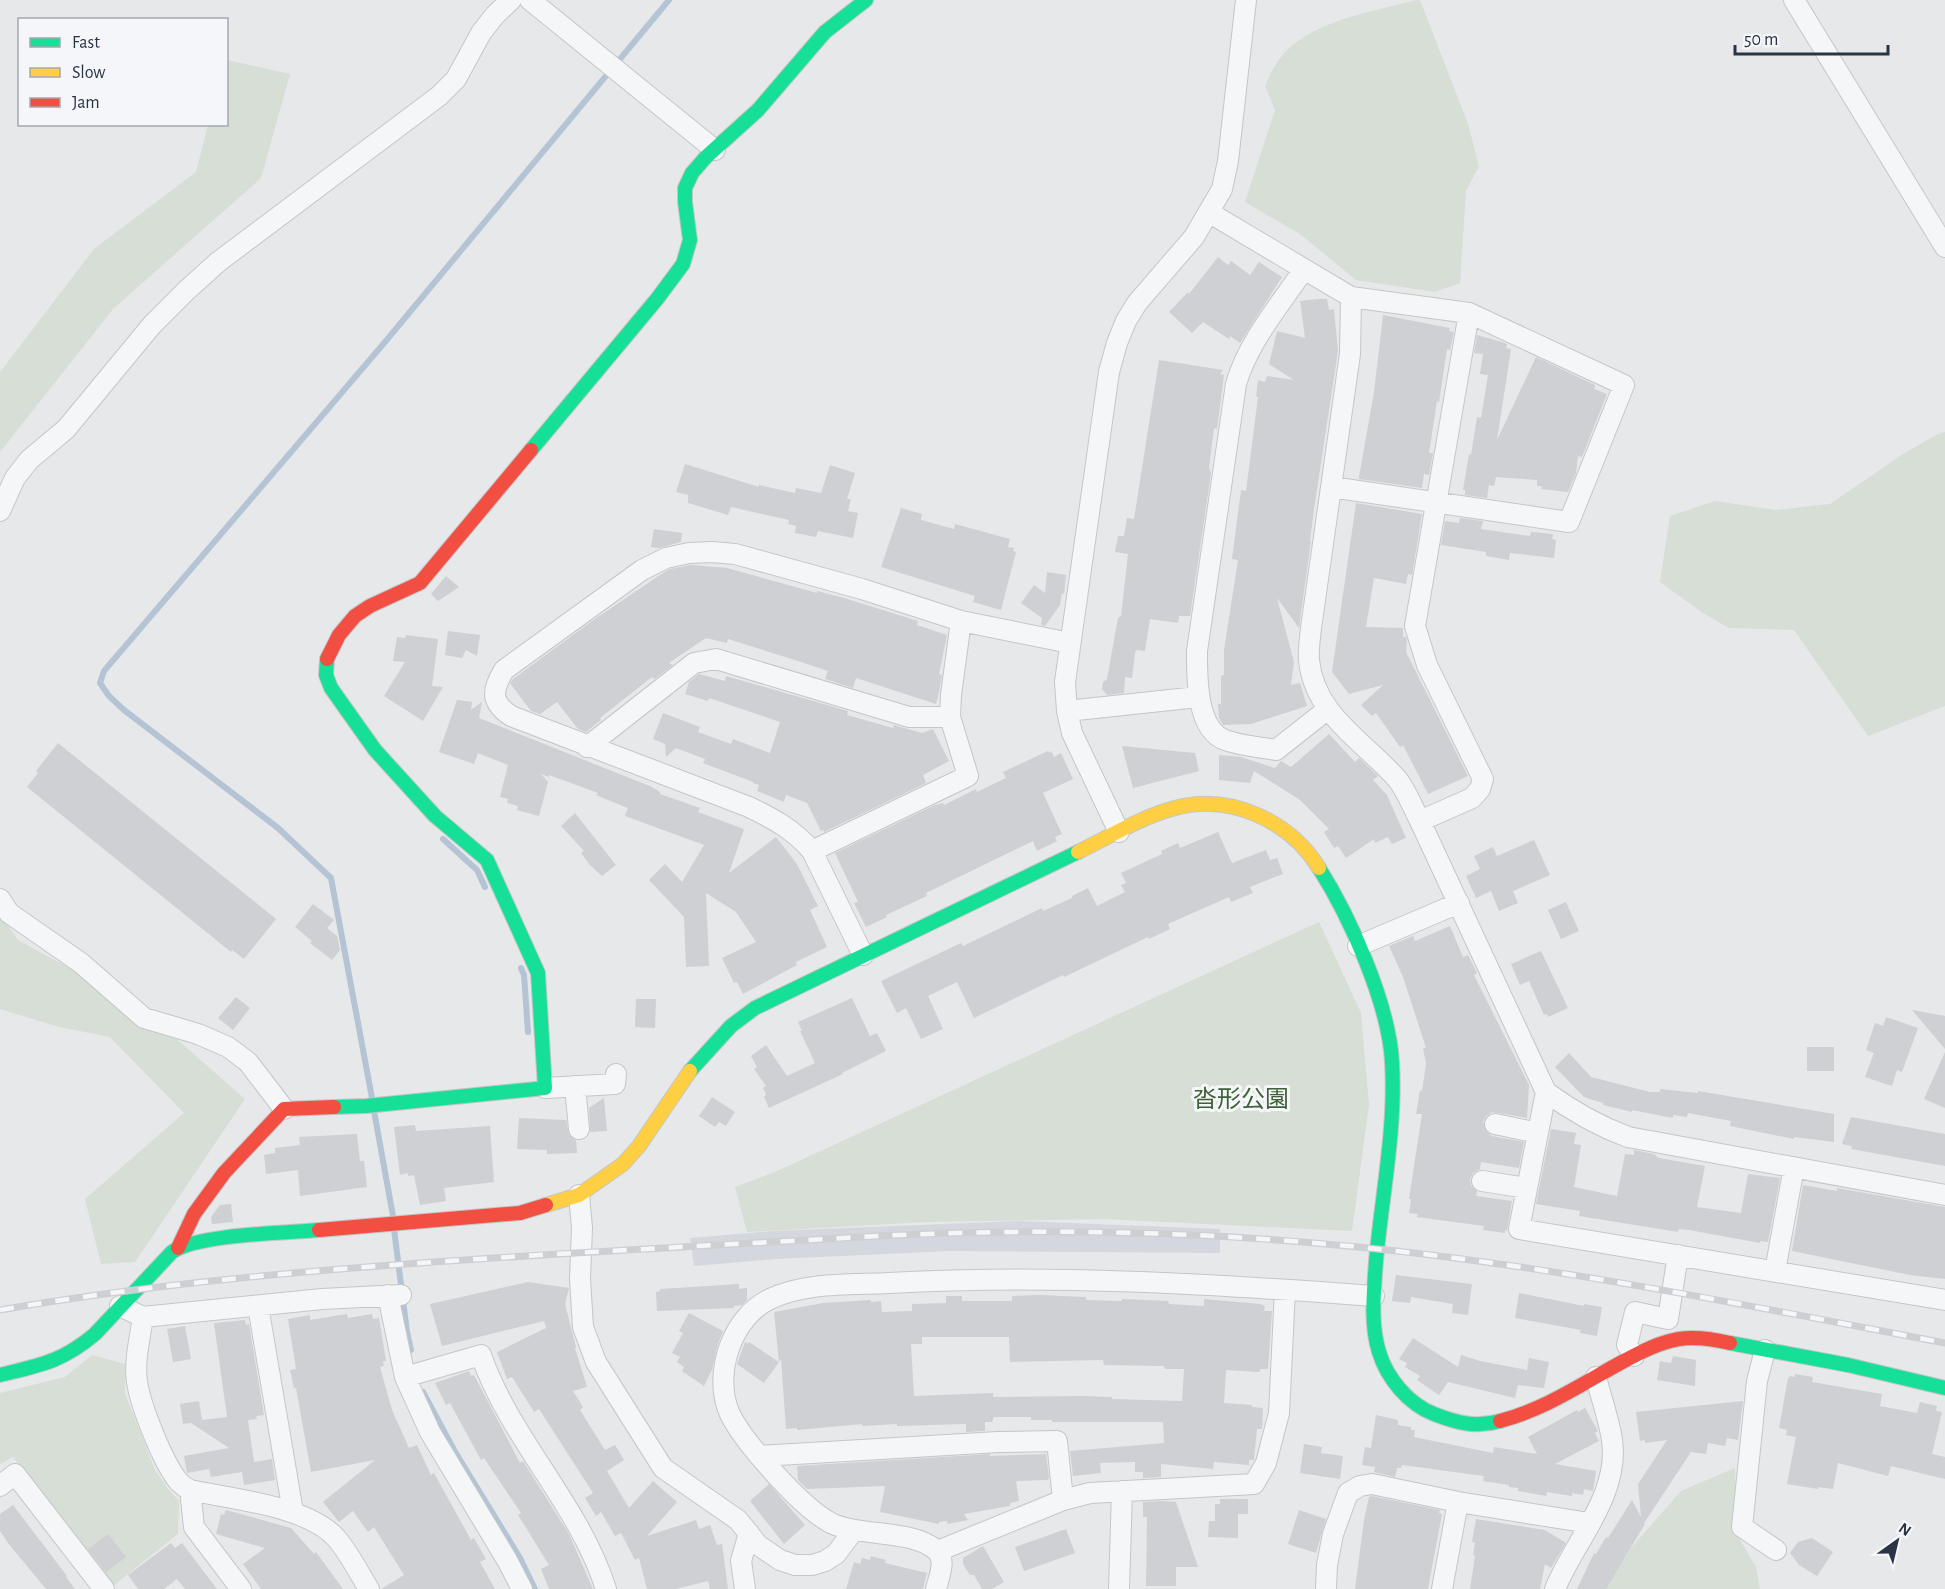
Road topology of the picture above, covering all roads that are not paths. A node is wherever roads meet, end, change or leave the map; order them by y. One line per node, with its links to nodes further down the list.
1 (511, 0): 14 (street)
2 (530, 0): 6 (street)
3 (866, 0): 6 (street)
4 (1246, 0): 7 (street)
5 (1794, 0): 8 (street)
6 (715, 150): 31 (street)
7 (1210, 213): 9 (street); 16 (street)
8 (1943, 239)
9 (1304, 269): 10 (street); 17 (street)
10 (1351, 297): 11 (street); 12 (street)
11 (1469, 313): 13 (street); 13 (street)
12 (1331, 488): 13 (street); 18 (street)
13 (1437, 502): 22 (street)
14 (0, 511)
15 (961, 621): 16 (street); 20 (street); 21 (street)
16 (1070, 643): 19 (street)
17 (1198, 697): 18 (street); 19 (street)
18 (1328, 709): 22 (street)
19 (1067, 711): 23 (street)
20 (950, 717): 21 (street); 24 (street)
21 (587, 747): 24 (street)
22 (1420, 821): 26 (street)
23 (1119, 832): 27 (street); 28 (street)
24 (812, 851): 28 (street)
25 (0, 899): 33 (street)
26 (1459, 903): 27 (street); 32 (street)
27 (1358, 946): 46 (street)
28 (863, 955): 40 (street)
29 (616, 1074): 30 (street)
30 (575, 1086): 31 (street); 35 (street)
31 (544, 1088): 33 (street)
32 (1546, 1092): 36 (street); 37 (street)
33 (284, 1109): 42 (street)
34 (1496, 1124): 36 (street)
35 (579, 1129)
36 (1538, 1133): 39 (street)
37 (1794, 1167): 41 (street); 44 (street)
38 (1482, 1181): 39 (street)
39 (1527, 1188): 43 (street)
40 (579, 1195): 42 (street); 66 (street)
41 (1945, 1195)
42 (178, 1248): 48 (street)
43 (1678, 1255): 44 (street); 52 (street)
44 (1775, 1270): 47 (street)
45 (1285, 1290): 46 (street); 57 (street); 60 (street)
46 (1374, 1296): 55 (street)
47 (1945, 1300)
48 (120, 1306): 50 (street); 53 (street)
49 (258, 1306): 50 (street); 54 (street); 63 (street)
50 (143, 1317): 59 (street)
51 (1765, 1350): 52 (street); 56 (street); 67 (street)
52 (1634, 1356): 55 (street)
53 (0, 1375)
54 (405, 1377): 72 (street); 73 (street)
55 (1596, 1377): 64 (street)
56 (1945, 1388)
57 (760, 1456): 61 (street); 65 (street)
58 (0, 1486): 69 (street)
59 (190, 1490): 63 (street); 70 (street)
60 (1122, 1491): 61 (street); 76 (street)
61 (1064, 1500): 68 (street)
62 (1458, 1502): 64 (street); 77 (street); 78 (street)
63 (293, 1512): 71 (street)
64 (1589, 1523): 79 (street)
65 (854, 1530): 66 (street); 68 (street)
66 (749, 1533): 74 (street)
67 (1776, 1550)
68 (938, 1551): 75 (street)
69 (104, 1589)
70 (241, 1589)
71 (369, 1589)
72 (522, 1589)
73 (606, 1589)
74 (744, 1589)
75 (936, 1589)
76 (1119, 1589)
77 (1326, 1589)
78 (1442, 1589)
79 (1555, 1589)

